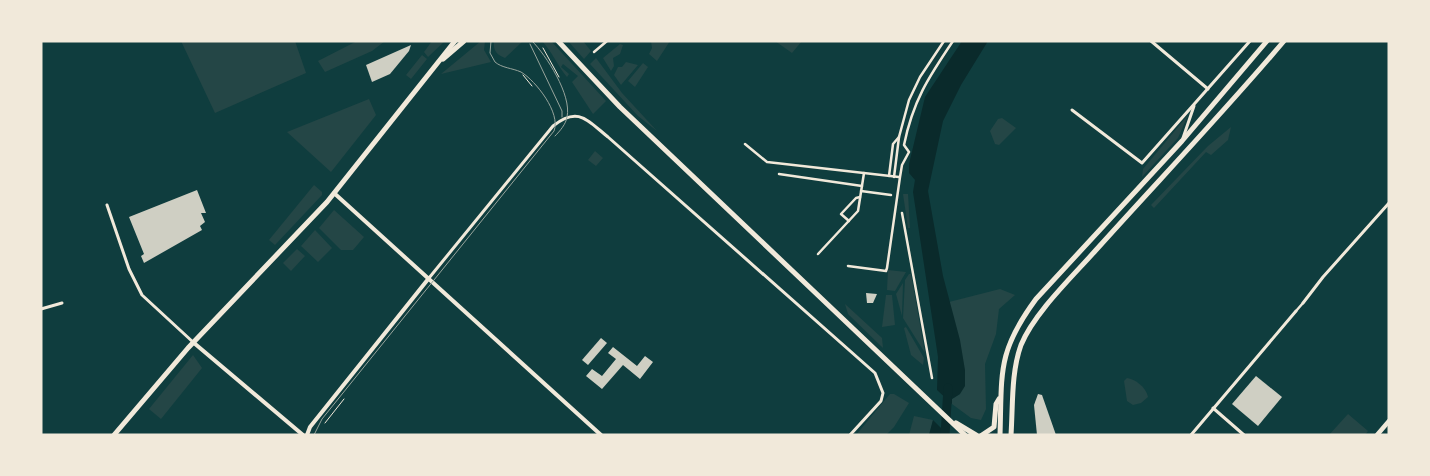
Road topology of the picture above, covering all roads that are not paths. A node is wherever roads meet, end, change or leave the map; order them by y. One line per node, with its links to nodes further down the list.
1 (455, 41): 12 (main road)
2 (464, 41): 12 (main road)
3 (558, 41): 45 (main road)
4 (607, 41): 11 (street)
5 (944, 41): 16 (street)
6 (952, 41): 23 (street)
7 (1151, 41): 13 (street)
8 (1250, 41): 13 (street)
9 (1267, 41): 17 (main road)
10 (1284, 41): 53 (main road)
11 (594, 52)
12 (432, 69): 26 (main road)
13 (1208, 89): 14 (street)
14 (1195, 103): 15 (street); 17 (street)
15 (1072, 110)
16 (899, 136): 21 (street); 22 (street)
17 (1182, 141): 42 (main road)
18 (745, 144): 19 (street)
19 (864, 173): 21 (street); 24 (street)
20 (778, 174): 24 (street)
21 (888, 176): 22 (street)
22 (894, 177): 23 (street)
23 (900, 177): 34 (street)
24 (862, 186): 25 (street)
25 (861, 191): 27 (street); 28 (street)
26 (334, 193): 35 (street); 40 (main road)
27 (891, 195)
28 (860, 197): 32 (street); 32 (street)
29 (1389, 203): 37 (street)
30 (107, 205): 40 (street)
31 (902, 213): 41 (street)
32 (849, 221): 33 (street)
33 (818, 254)
34 (848, 266)
35 (429, 278): 48 (street); 49 (street); 50 (street)
36 (62, 303): 38 (street)
37 (1303, 303): 39 (street)
38 (41, 309)
39 (1296, 311): 43 (street)
40 (194, 343): 46 (main road); 47 (street)
41 (932, 378)
42 (1000, 398): 51 (main road); 52 (main road)
43 (1213, 408): 54 (street); 55 (street)
44 (1389, 421): 56 (main road)
45 (970, 434)
46 (114, 435)
47 (303, 435)
48 (307, 435)
49 (601, 435)
50 (850, 435)
51 (982, 435)
52 (1000, 435)
53 (1011, 435)
54 (1191, 435)
55 (1244, 435)
56 (1377, 435)

